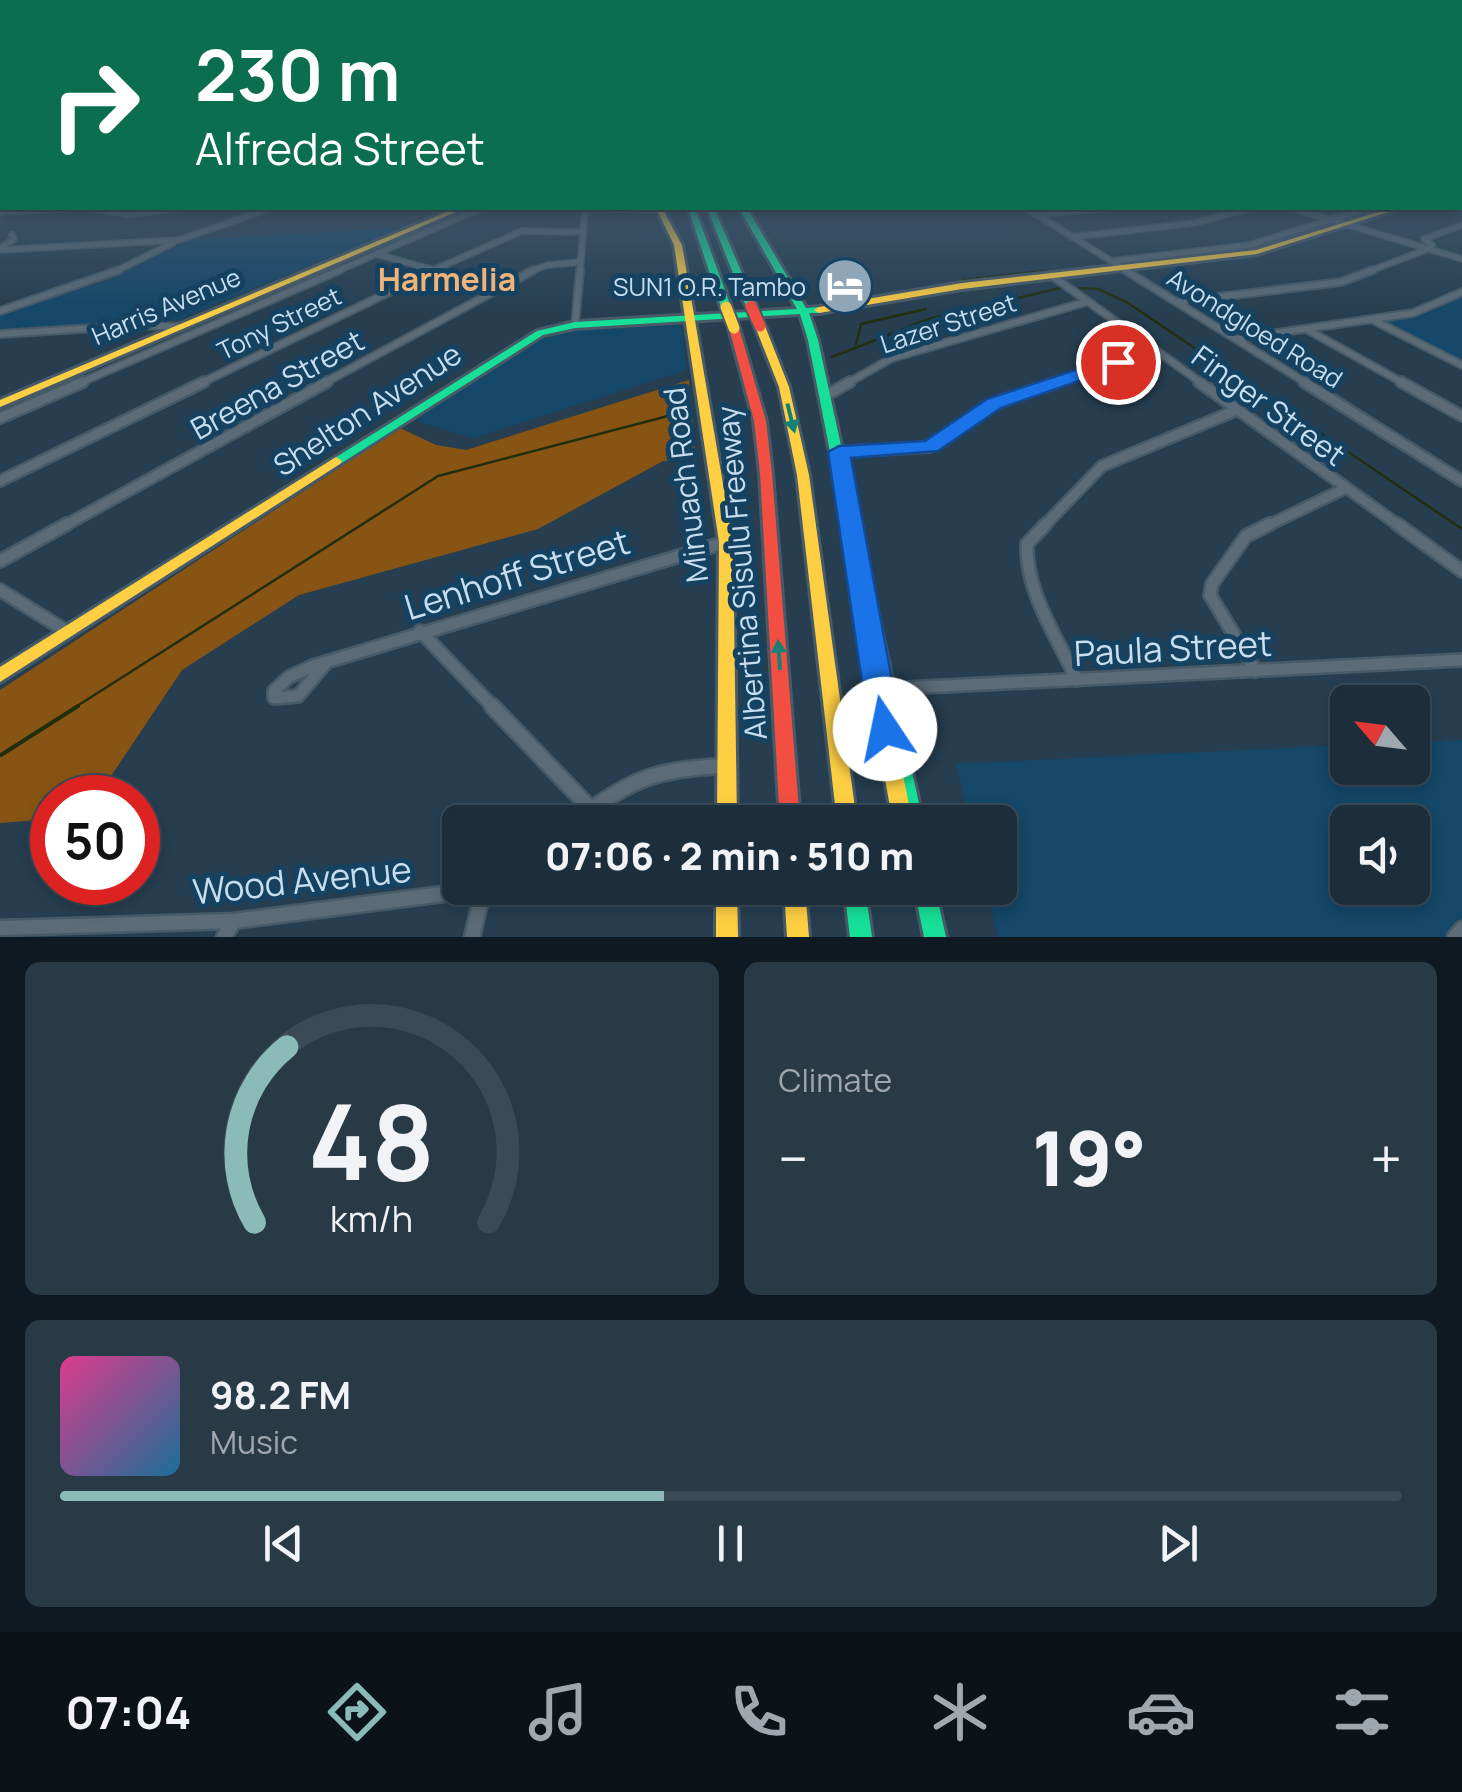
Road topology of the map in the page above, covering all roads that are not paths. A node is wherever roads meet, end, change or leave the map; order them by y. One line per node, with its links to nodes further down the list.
1 (218, 227): 17 (street)
2 (418, 227): 34 (main road, Harris Avenue)
3 (439, 227): 20 (street)
4 (583, 227): 14 (street)
5 (670, 227): 31 (main road, Minuach Road)
6 (697, 227): 65 (main road, Albertina Sisulu Freeway, one-way to 6, bridge)
7 (720, 227): 66 (main road, Albertina Sisulu Freeway, one-way to 66, bridge)
8 (754, 227): 30 (main road)
9 (1057, 227): 16 (street, Avondgloed Road)
10 (1159, 227): 16 (street)
11 (1326, 227): 23 (main road, Shelton Avenue)
12 (1355, 227): 19 (street)
13 (1457, 227): 19 (street)
14 (583, 232): 22 (street); 24 (street, Tony Street)
15 (12, 234): 18 (street)
16 (1072, 236): 23 (street, Avondgloed Road)
17 (180, 240): 18 (street); 29 (street)
18 (0, 249)
19 (1428, 249): 21 (street); 28 (street)
20 (376, 254): 24 (street); 44 (street)
21 (1462, 259)
22 (580, 262): 33 (street); 50 (street, Breena Street)
23 (1116, 264): 25 (main road, Shelton Avenue); 28 (street, Avondgloed Road)
24 (434, 270): 46 (street, Tony Street)
25 (1051, 275): 27 (street, Finger Street); 30 (main road, Shelton Avenue)
26 (1462, 292): 32 (street)
27 (1086, 302): 38 (street, Finger Street); 40 (street, Lazer Street)
28 (1178, 302): 37 (street, Avondgloed Road)
29 (0, 311)
30 (804, 312): 31 (main road, Shelton Avenue); 40 (main road)
31 (690, 319): 33 (main road, Shelton Avenue); 49 (main road, Minuach Road)
32 (1372, 320): 35 (street); 39 (street)
33 (575, 325): 53 (main road, Shelton Avenue)
34 (180, 327): 36 (street); 41 (main road, Harris Avenue)
35 (1305, 328): 37 (street); 43 (street)
36 (0, 334)
37 (1235, 339): 47 (street, Avondgloed Road)
38 (1154, 350): 42 (street, Finger Street); 45 (street)
39 (1462, 365)
40 (827, 395): 45 (main road)
41 (0, 404)
42 (1237, 410): 48 (street, Finger Street); 59 (street)
43 (1462, 416)
44 (0, 418)
45 (839, 452): 60 (main road)
46 (0, 481)
47 (1462, 482)
48 (1346, 488): 51 (street, Finger Street); 57 (street)
49 (726, 542): 54 (street, Lenhoff Street); 61 (main road, Minuach Road)
50 (0, 562)
51 (1462, 570)
52 (0, 590): 53 (street)
53 (68, 632): 58 (main road, Shelton Avenue)
54 (420, 632): 56 (street, Lenhoff Street); 62 (street)
55 (1462, 660): 57 (street, Paula Street)
56 (326, 663)
57 (1256, 671): 59 (street, Paula Street)
58 (0, 675)
59 (1077, 680): 60 (street, Paula Street)
60 (882, 690): 67 (main road)
61 (727, 766): 63 (street); 64 (main road, Minuach Road)
62 (587, 805)
63 (596, 805)
64 (727, 805)
65 (789, 805)
66 (845, 805)
67 (906, 805)
68 (442, 895): 74 (street, Wood Avenue)
69 (481, 905): 79 (street)
70 (727, 905): 80 (main road)
71 (795, 905): 81 (main road)
72 (857, 905): 82 (main road)
73 (928, 905): 83 (main road)
74 (234, 921): 77 (street, Wood Avenue); 78 (street)
75 (0, 928): 77 (street, Wood Avenue)
76 (1462, 929): 84 (street)
77 (15, 932)
78 (224, 937)
79 (472, 937)
80 (727, 937)
81 (798, 937)
82 (861, 937)
83 (935, 937)
84 (1455, 937)

